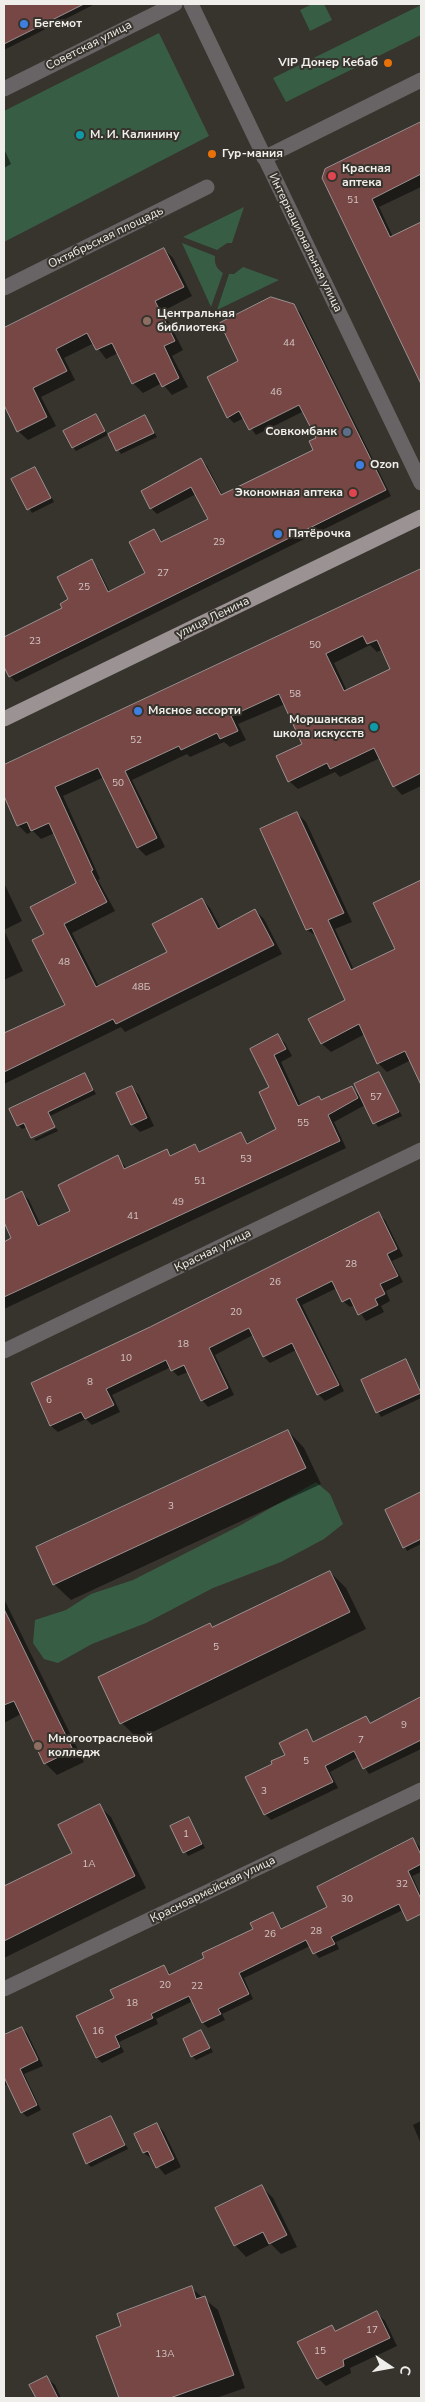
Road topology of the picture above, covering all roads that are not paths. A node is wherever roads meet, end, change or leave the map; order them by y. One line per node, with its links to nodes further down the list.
1 (175, 4): 4 (street, Советская улица)
2 (191, 4): 5 (street, Интернациональная улица)
3 (421, 80): 5 (street)
4 (4, 89)
5 (264, 158): 8 (street, Интернациональная улица)
6 (208, 187): 7 (street, Октябрьская площадь)
7 (4, 288)
8 (421, 483)
9 (421, 517): 10 (main road, улица Ленина)
10 (4, 719)
11 (421, 1150): 12 (street, Красная улица)
12 (4, 1351)
13 (421, 1790): 14 (street, Красноармейская улица)
14 (4, 1989)

